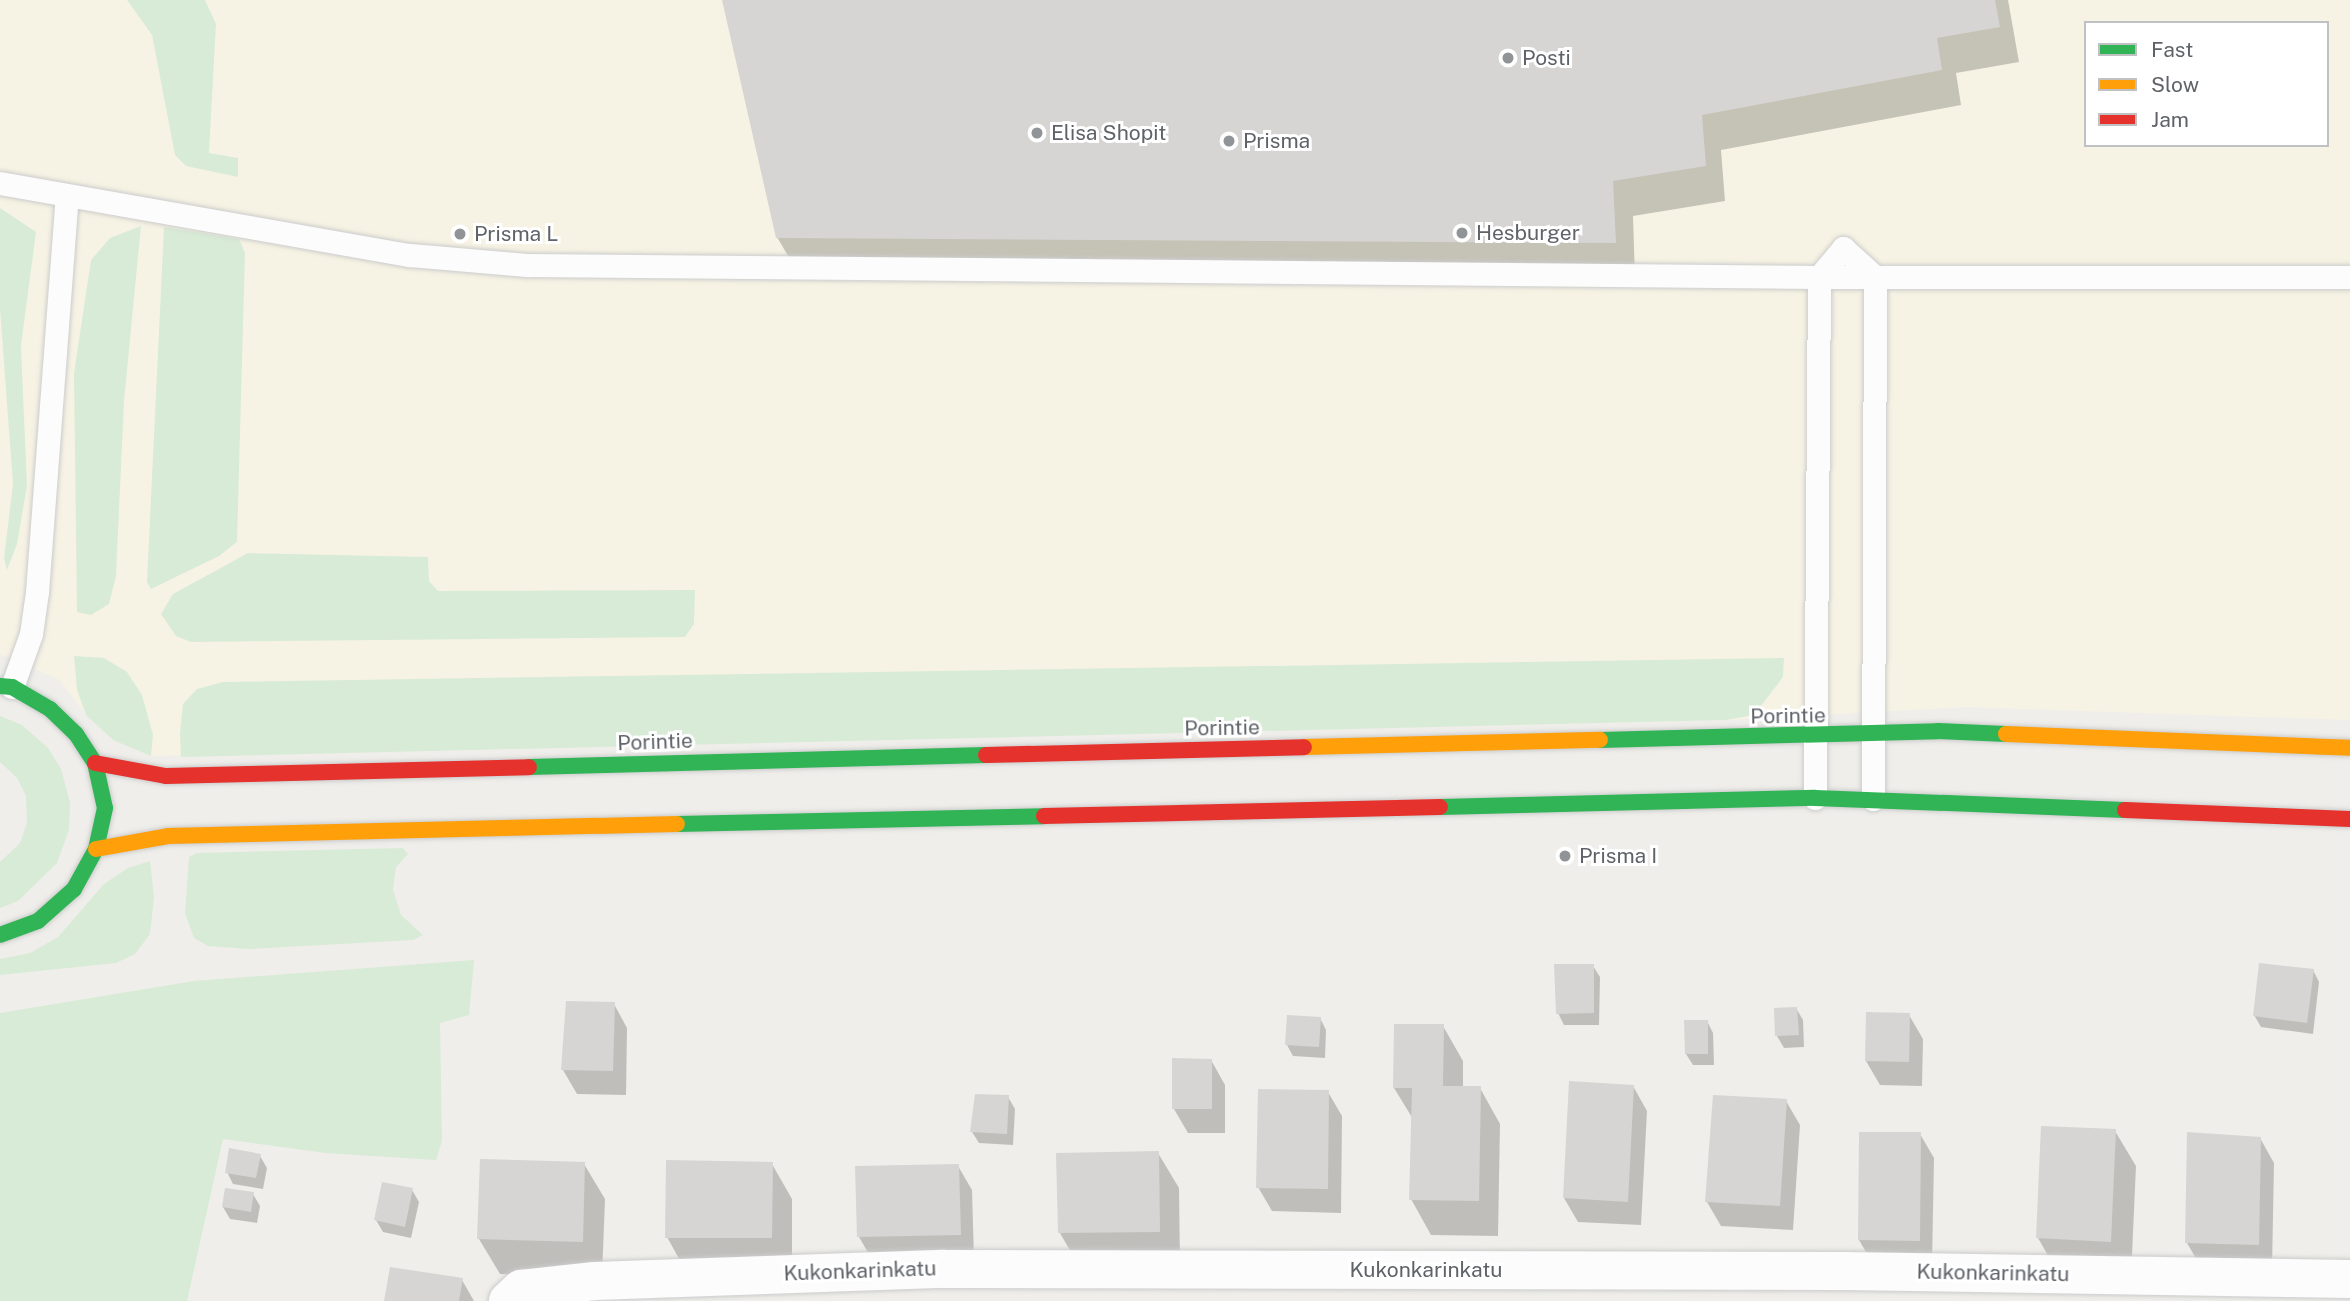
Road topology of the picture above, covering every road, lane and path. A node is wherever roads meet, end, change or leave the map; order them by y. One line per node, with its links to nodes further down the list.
1 (0, 183): 2 (lane)
2 (67, 197): 3 (lane); 6 (lane)
3 (1819, 277): 4 (lane); 8 (lane)
4 (1875, 277): 5 (lane); 7 (lane)
5 (2350, 277)
6 (6, 687): 10 (main road)
7 (1872, 735): 8 (main road, Porintie); 9 (main road, Porintie); 12 (lane)
8 (1814, 737): 10 (main road, Porintie); 11 (lane)
9 (2350, 748)
10 (95, 763): 14 (main road)
11 (1815, 799): 12 (main road); 14 (main road)
12 (1873, 799): 13 (main road)
13 (2350, 819)
14 (96, 849): 15 (main road)
15 (0, 936)
16 (2350, 1279): 17 (street, Kukonkarinkatu)
17 (508, 1301)

